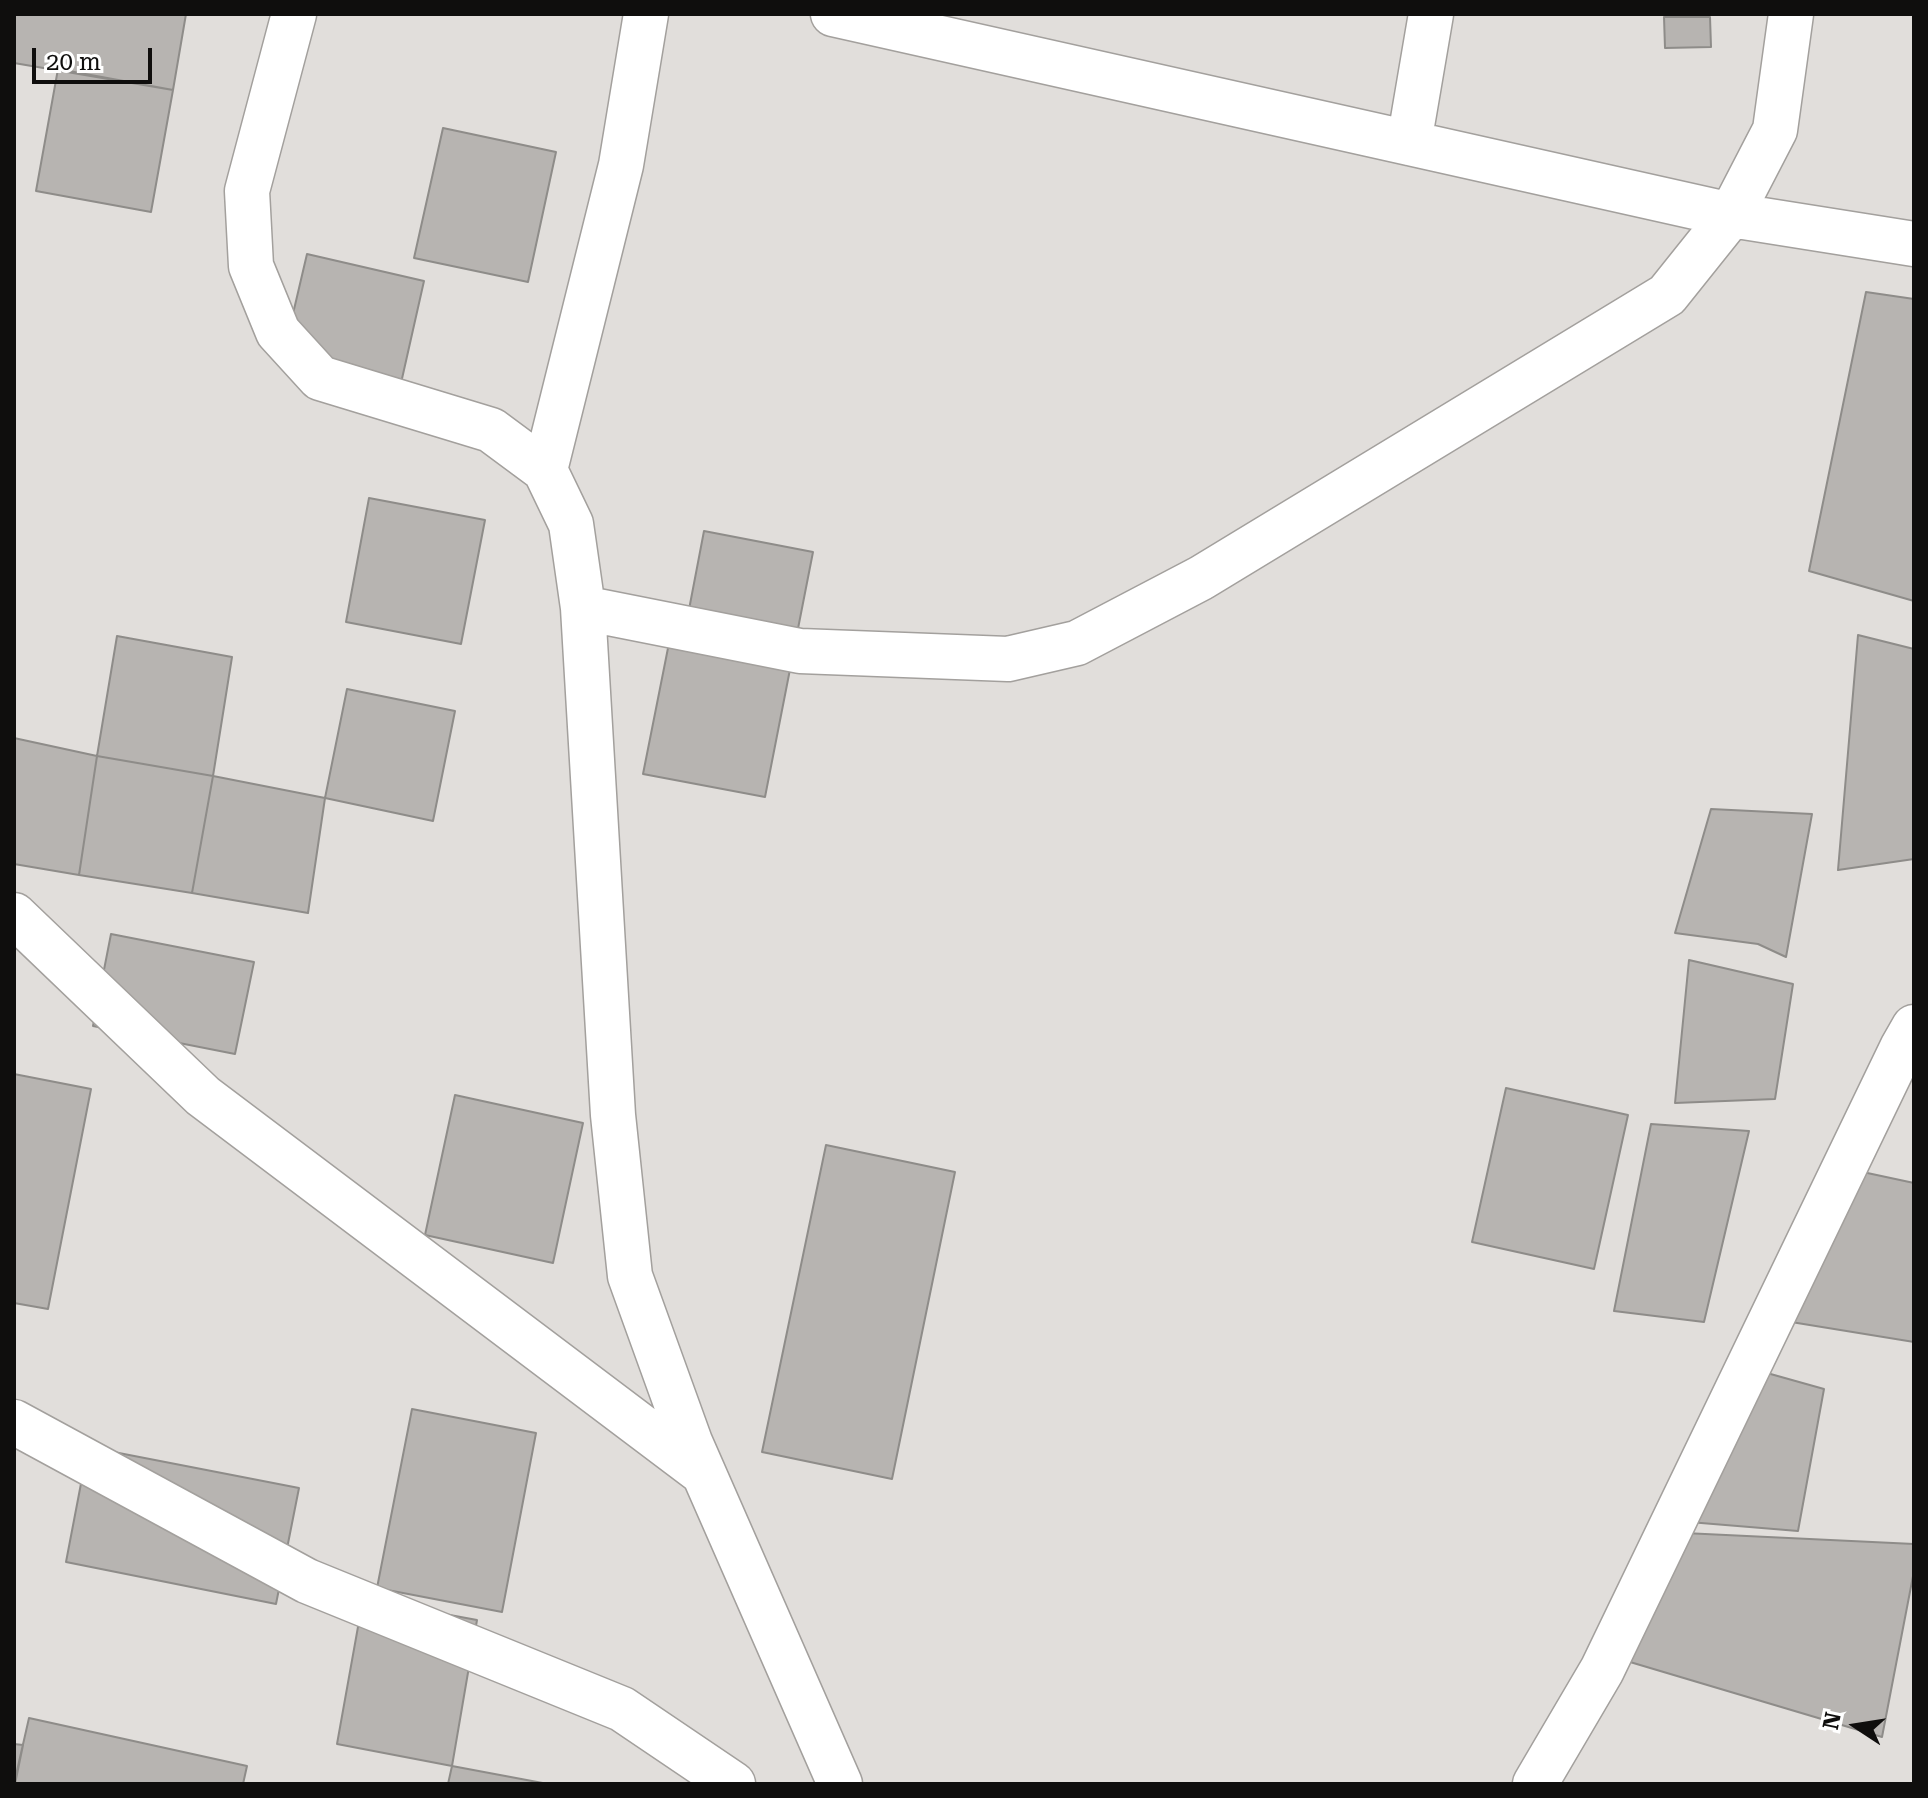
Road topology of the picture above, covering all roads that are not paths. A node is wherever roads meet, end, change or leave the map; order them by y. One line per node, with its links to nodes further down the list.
1 (294, 14): 10 (street)
2 (646, 14): 10 (street)
3 (833, 14): 6 (street)
4 (1431, 14): 7 (street)
5 (1791, 14): 8 (street)
6 (920, 24): 7 (street)
7 (1409, 143): 8 (street)
8 (1731, 215): 9 (street); 11 (street)
9 (1914, 244)
10 (545, 470): 11 (street)
11 (583, 608): 15 (street)
12 (14, 915): 15 (street)
13 (1914, 1027): 18 (street)
14 (14, 1422): 16 (street)
15 (703, 1473): 17 (street)
16 (733, 1784)
17 (840, 1784)
18 (1535, 1784)

